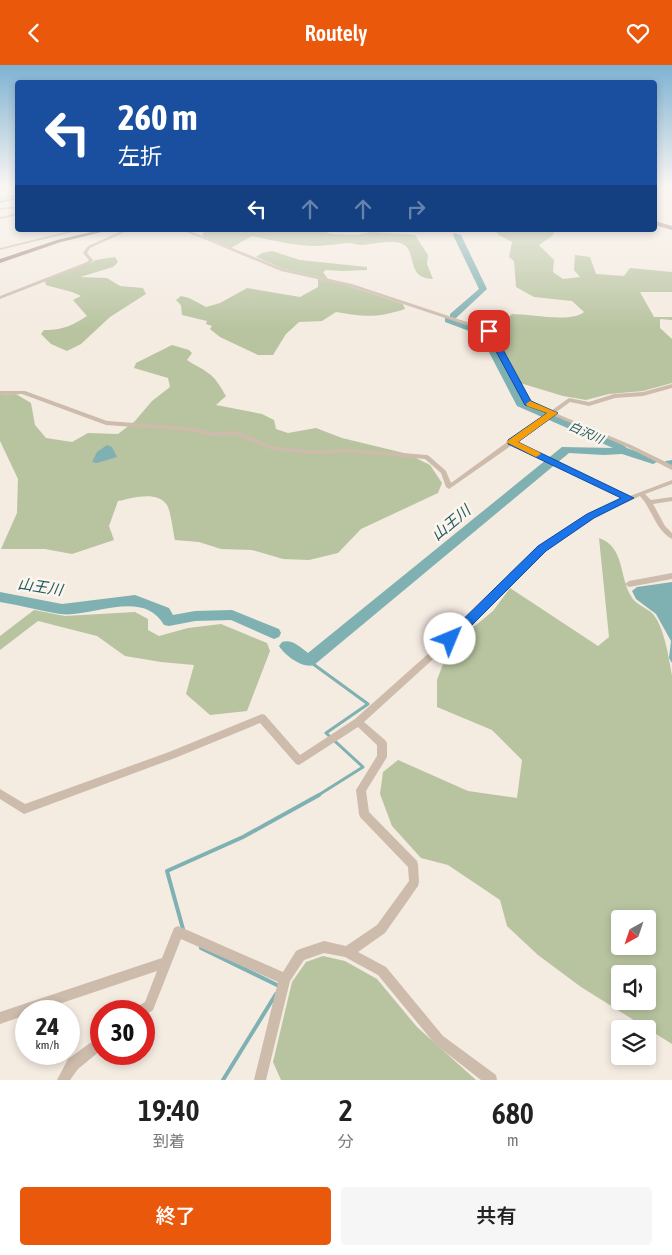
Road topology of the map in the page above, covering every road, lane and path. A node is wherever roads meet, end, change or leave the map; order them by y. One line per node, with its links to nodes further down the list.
1 (61, 234): 6 (street)
2 (89, 234): 7 (street)
3 (117, 234): 8 (street)
4 (195, 234): 5 (street)
5 (199, 236): 11 (street)
6 (0, 249)
7 (0, 261)
8 (0, 298)
9 (672, 386): 11 (street)
10 (0, 393): 12 (street)
11 (553, 413): 12 (street); 13 (street)
12 (511, 442): 16 (street)
13 (672, 468)
14 (672, 481): 15 (street)
15 (641, 493): 16 (street); 18 (street)
16 (629, 498): 22 (street)
17 (672, 499): 18 (street)
18 (649, 502): 19 (street)
19 (672, 537)
20 (672, 576): 21 (street)
21 (629, 584)
22 (358, 722): 23 (street); 24 (street)
23 (0, 794)
24 (347, 952): 26 (street); 32 (street)
25 (166, 962): 26 (street); 27 (street); 28 (street)
26 (285, 979): 31 (street)
27 (151, 1000)
28 (0, 1017)
29 (90, 1052): 30 (street)
30 (63, 1080)
31 (260, 1080)
32 (491, 1080)

